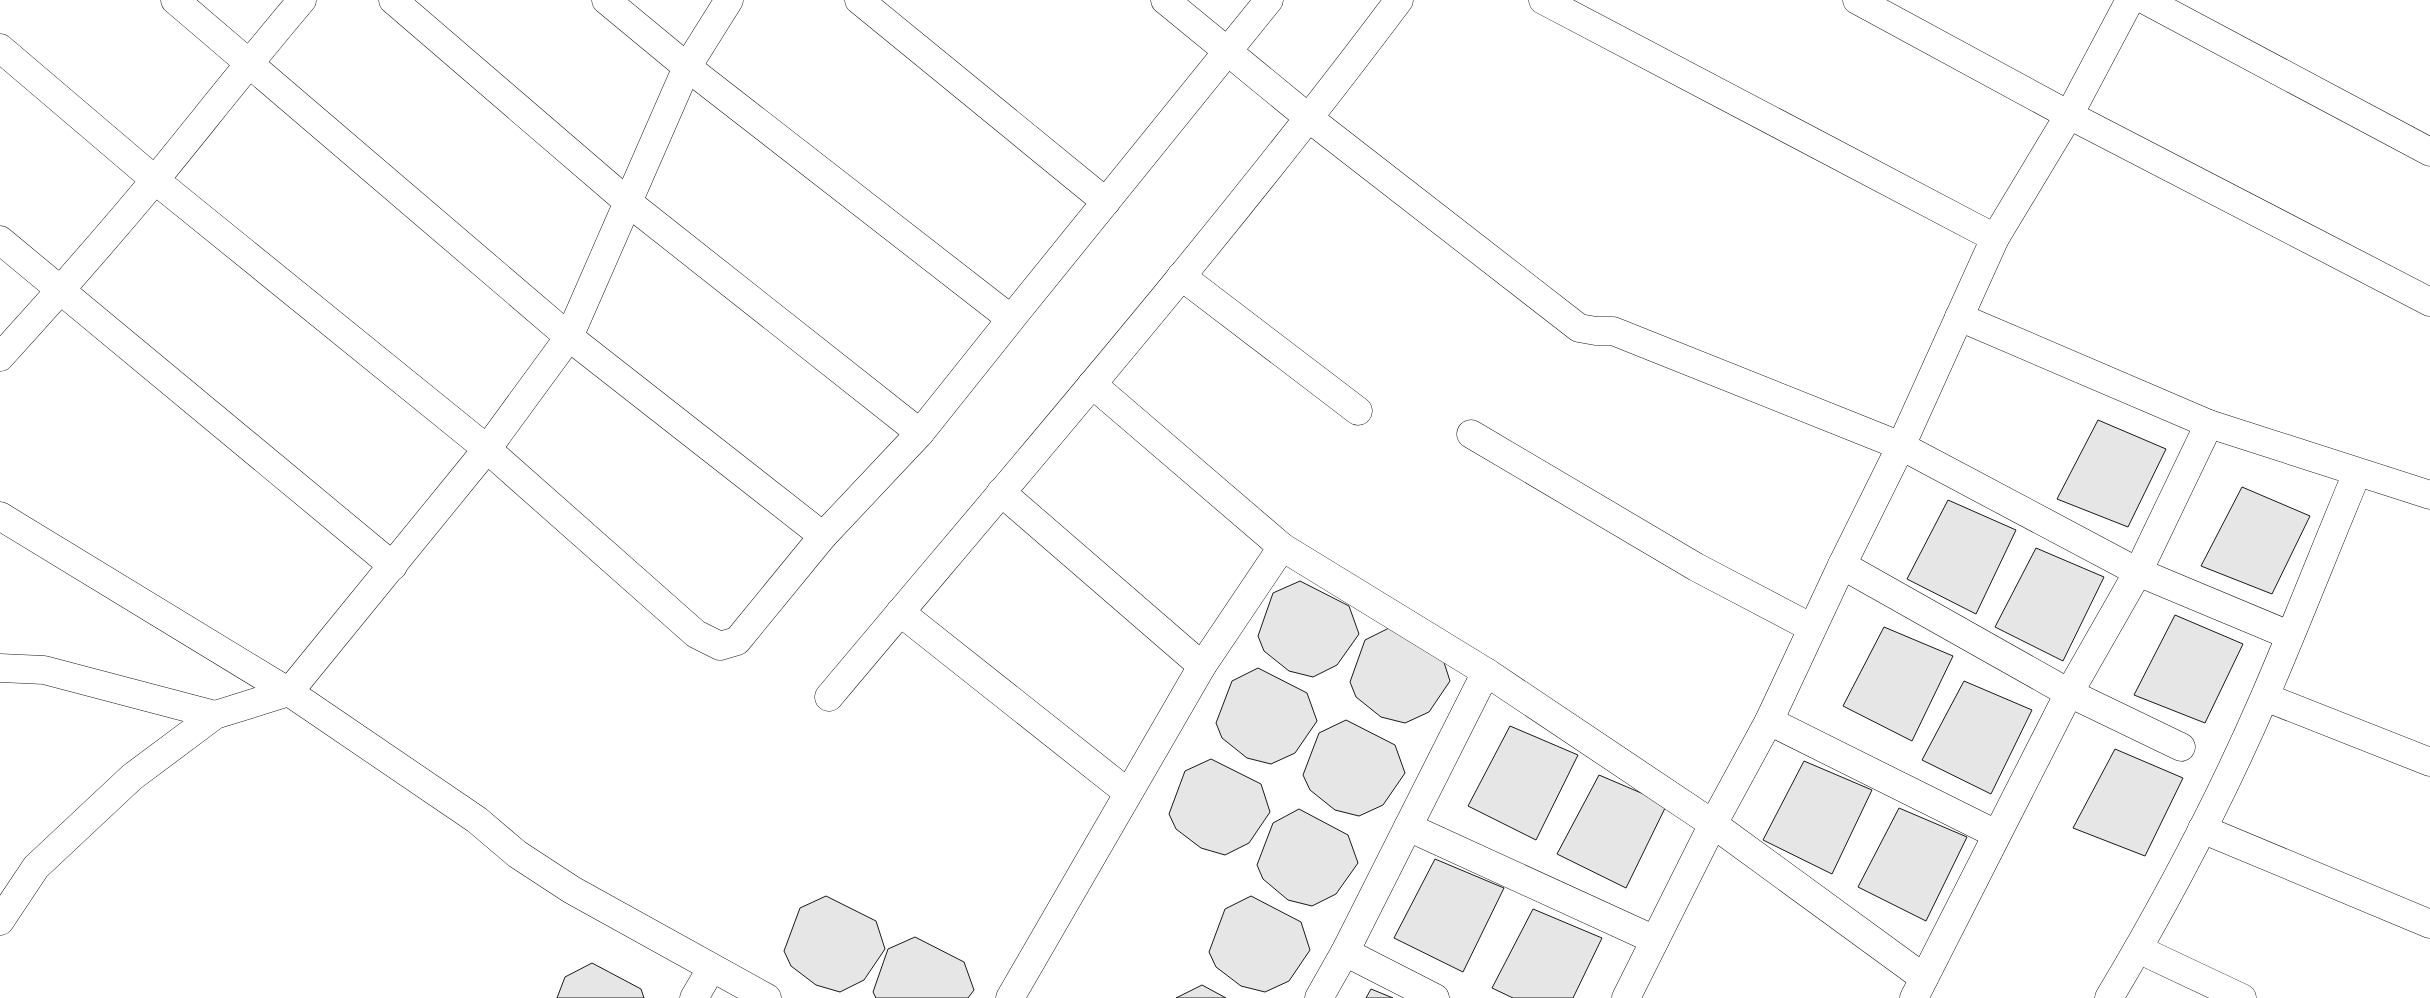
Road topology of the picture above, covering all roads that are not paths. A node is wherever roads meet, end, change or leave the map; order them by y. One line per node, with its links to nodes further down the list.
1 (175, 0): 16 (street)
2 (302, 0): 16 (street)
3 (393, 0): 23 (street)
4 (606, 0): 17 (street)
5 (729, 0): 17 (street)
6 (859, 0): 22 (street)
7 (1165, 0): 15 (street)
8 (1269, 0): 15 (street)
9 (1400, 0): 19 (street)
10 (1543, 0): 24 (street)
11 (1857, 0): 18 (street)
12 (2130, 0): 18 (street)
13 (2145, 0): 20 (street)
14 (0, 48): 21 (street)
15 (1228, 51): 19 (street); 22 (street)
16 (248, 63): 21 (street); 31 (street)
17 (688, 67): 23 (street); 30 (street)
18 (2068, 115): 24 (street); 28 (street)
19 (1310, 119): 26 (street); 38 (street)
20 (2430, 152)
21 (155, 180): 27 (street); 39 (street)
22 (1106, 202): 30 (street)
23 (629, 203): 31 (street); 36 (street)
24 (1995, 238): 29 (street)
25 (0, 240): 27 (street)
26 (1181, 276): 33 (street); 34 (street)
27 (60, 292): 32 (street); 47 (street)
28 (2430, 302)
29 (1959, 317): 35 (street); 38 (street)
30 (1011, 319): 36 (street)
31 (569, 337): 39 (street); 44 (street)
32 (0, 357)
33 (1092, 384): 41 (street); 45 (street)
34 (1358, 411)
35 (2209, 424): 40 (street); 48 (street)
36 (920, 433): 44 (street)
37 (1471, 434): 50 (street)
38 (1901, 446): 46 (street); 48 (street)
39 (487, 449): 44 (street); 47 (street)
40 (2357, 473): 42 (street); 51 (street)
41 (1001, 492): 49 (street); 52 (street)
42 (2430, 495)
43 (0, 516): 55 (street)
44 (823, 536)
45 (1282, 547): 52 (street); 54 (street)
46 (1842, 565): 50 (street); 56 (street)
47 (393, 566): 55 (street)
48 (2138, 572): 51 (street); 56 (street)
49 (900, 612): 58 (street); 63 (street)
50 (1812, 628): 60 (street)
51 (2289, 635): 57 (street)
52 (1202, 666): 63 (street)
53 (0, 668): 59 (street)
54 (1486, 672): 64 (street); 65 (street)
55 (289, 692): 59 (street); 73 (street)
56 (2069, 693): 61 (street); 67 (street)
57 (2265, 696): 62 (street); 66 (street)
58 (829, 697)
59 (215, 715): 68 (street)
60 (1768, 721): 64 (street); 67 (street)
61 (2181, 747)
62 (2430, 762)
63 (1127, 792): 77 (street)
64 (1713, 824): 70 (street); 74 (street)
65 (1408, 827): 70 (street); 72 (street)
66 (2202, 829): 69 (street); 71 (street)
67 (1996, 834): 74 (street)
68 (0, 921)
69 (2430, 924)
70 (1655, 940): 80 (street)
71 (2138, 949): 81 (street); 82 (street)
72 (1345, 952): 78 (street); 79 (street)
73 (711, 969): 75 (street); 76 (street)
74 (1919, 988)
75 (694, 998)
76 (767, 998)
77 (1010, 998)
78 (1319, 998)
79 (1435, 998)
80 (1626, 998)
81 (2109, 998)
82 (2242, 998)

